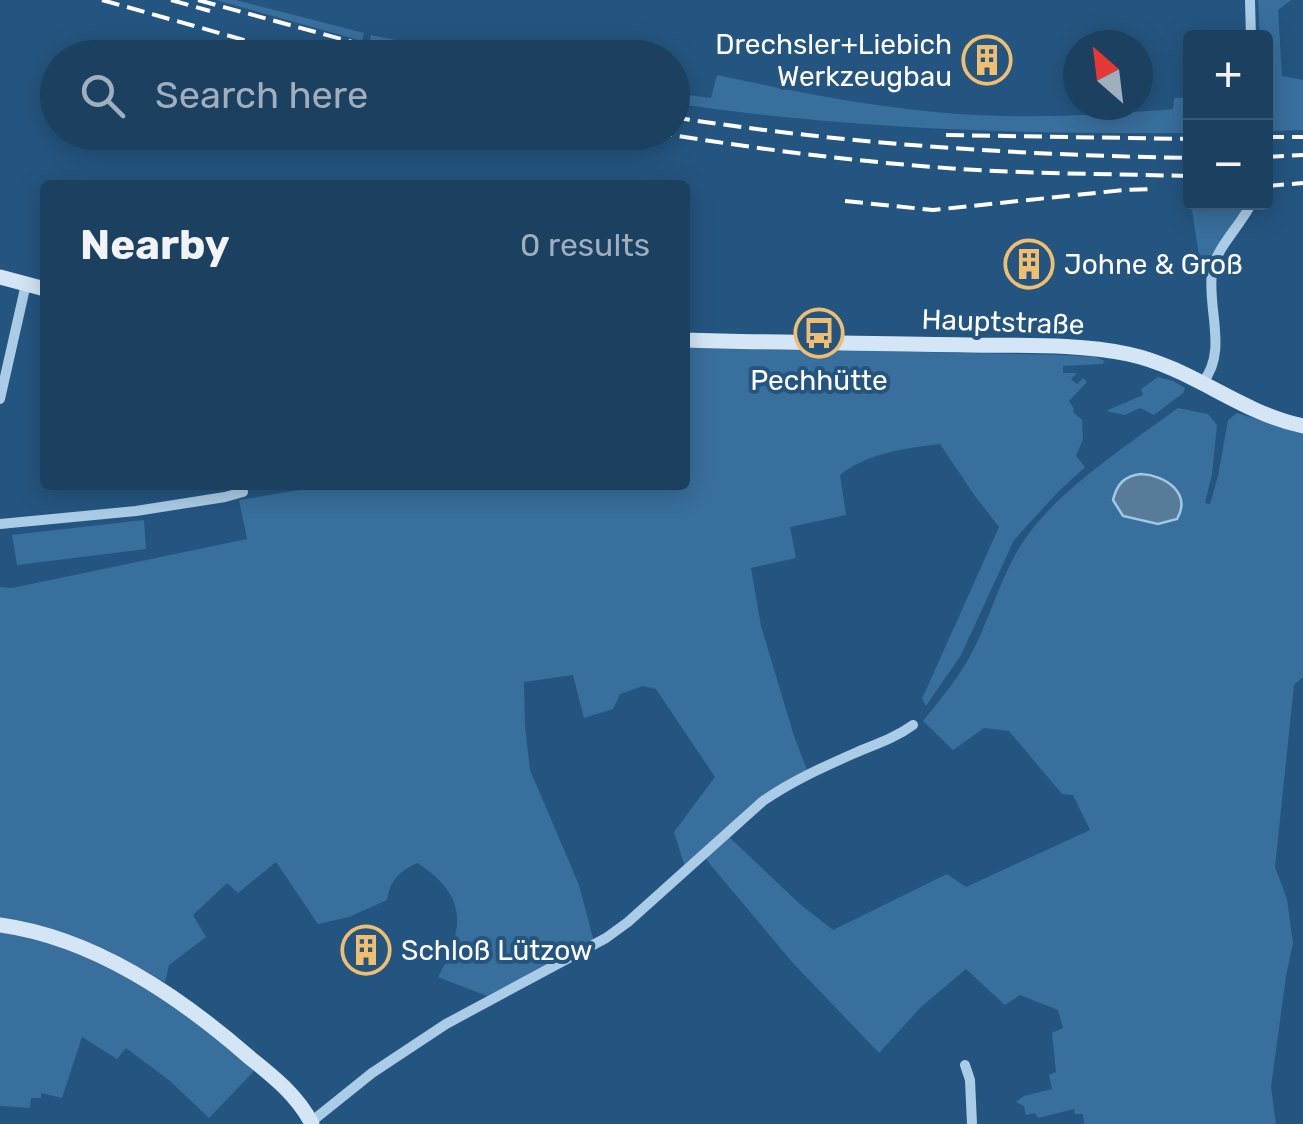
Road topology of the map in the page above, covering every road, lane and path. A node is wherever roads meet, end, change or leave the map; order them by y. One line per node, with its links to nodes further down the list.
1 (1250, 0): 2 (street)
2 (1251, 30)
3 (1248, 210): 8 (street)
4 (0, 278): 5 (main road)
5 (26, 284): 6 (main road); 9 (street)
6 (40, 287)
7 (690, 340): 8 (main road, Hauptstraße)
8 (1203, 382): 10 (main road, Hauptstraße)
9 (0, 399)
10 (1303, 426)
11 (243, 492): 12 (street)
12 (0, 524)
13 (913, 724): 16 (street)
14 (0, 926): 16 (main road)
15 (965, 1065): 17 (street)
16 (312, 1123)
17 (972, 1124)

